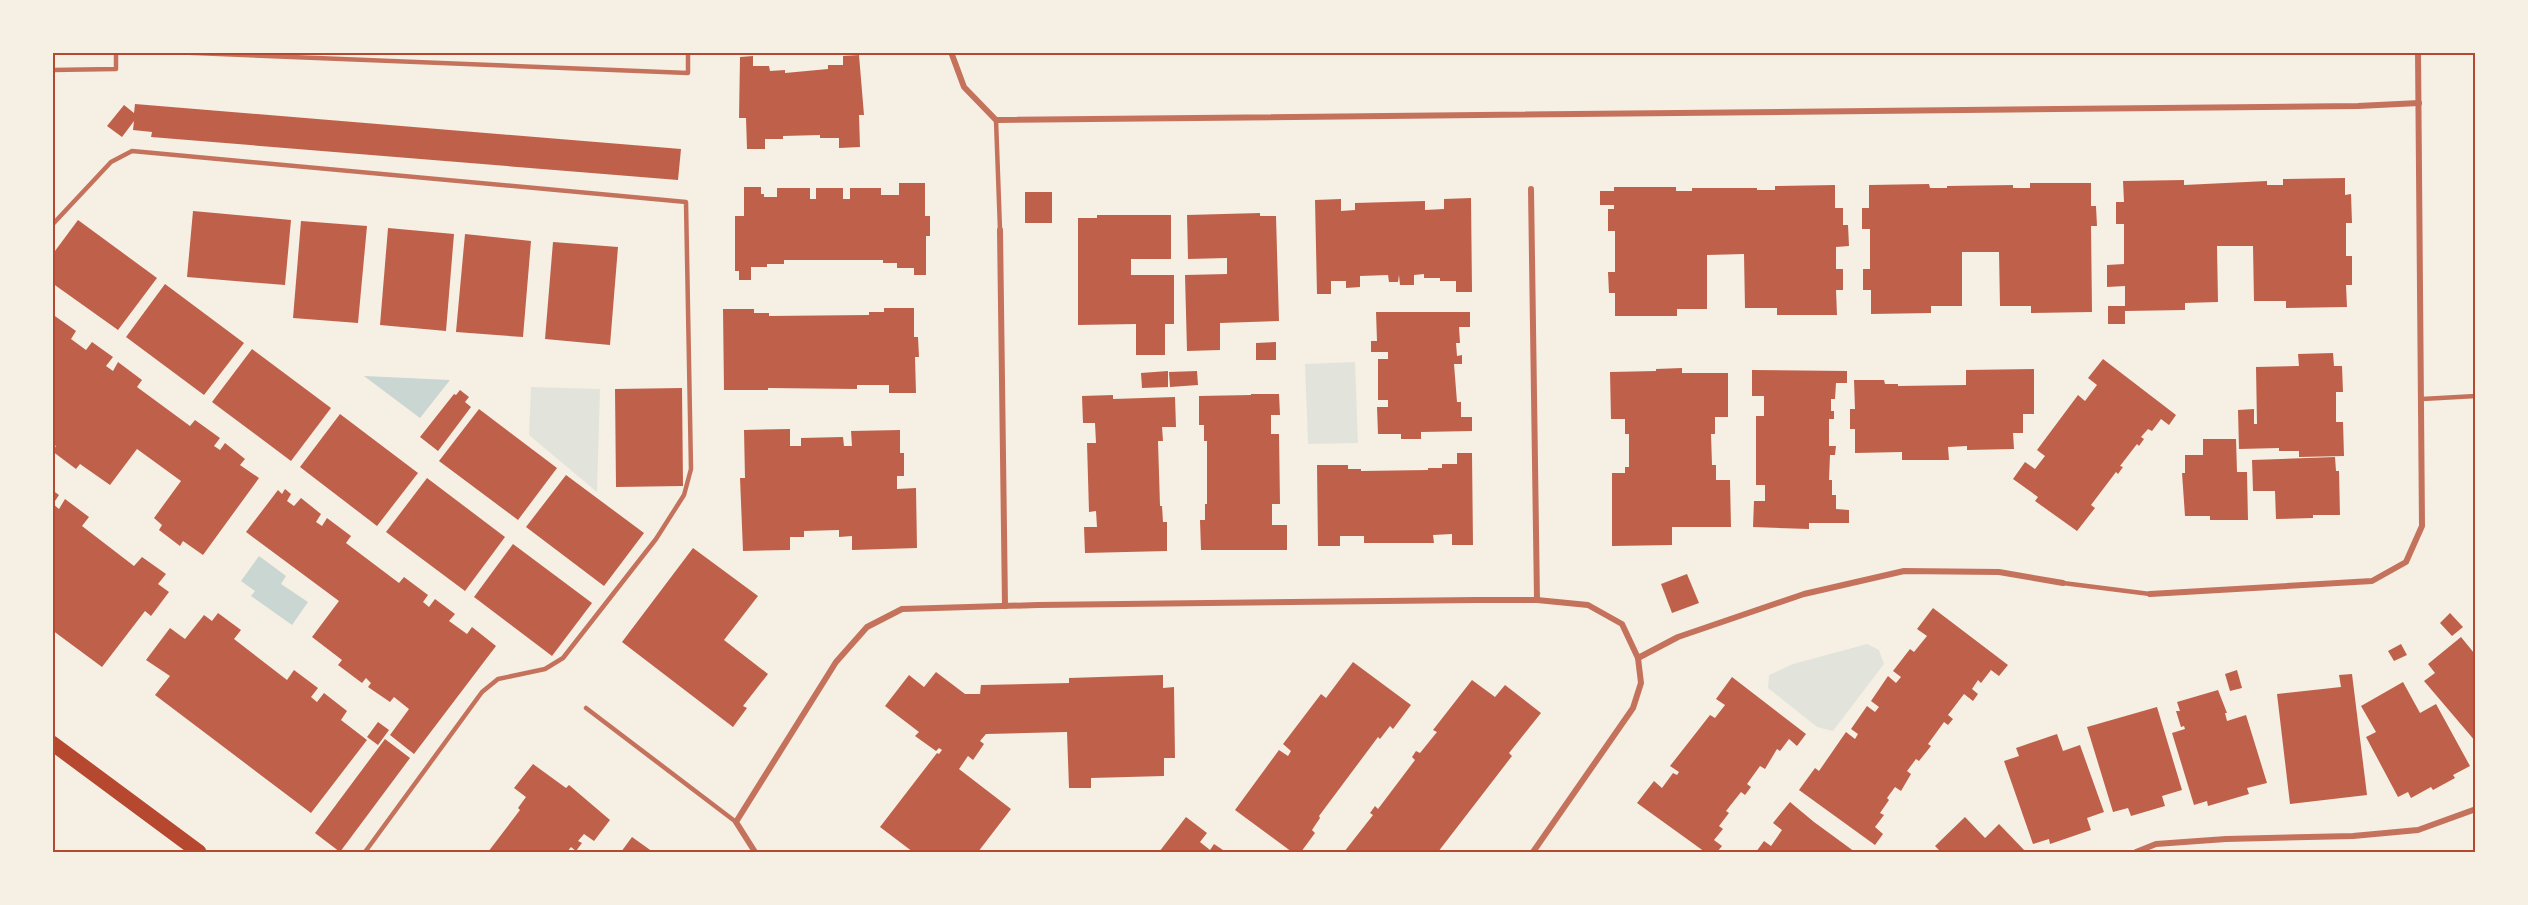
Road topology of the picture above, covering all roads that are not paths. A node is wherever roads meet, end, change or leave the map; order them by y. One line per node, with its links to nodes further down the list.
1 (116, 52): 6 (lane)
2 (170, 52): 3 (lane)
3 (688, 52)
4 (951, 52): 8 (street)
5 (2418, 52): 7 (street)
6 (52, 70)
7 (2419, 103): 8 (street); 13 (street)
8 (996, 120): 11 (lane)
9 (1532, 189): 16 (street)
10 (52, 225): 24 (lane)
11 (1000, 231): 17 (street)
12 (2475, 396): 13 (lane)
13 (2422, 399): 15 (street)
14 (2063, 583): 15 (lane); 18 (street)
15 (2150, 594)
16 (1537, 600): 17 (street); 18 (street)
17 (1005, 606): 22 (street)
18 (1638, 658): 26 (street)
19 (586, 708): 22 (lane)
20 (52, 743): 23 (main road)
21 (2475, 809): 27 (street)
22 (736, 822): 25 (street)
23 (199, 852)
24 (365, 852)
25 (755, 852)
26 (1533, 852)
27 (2136, 852)

